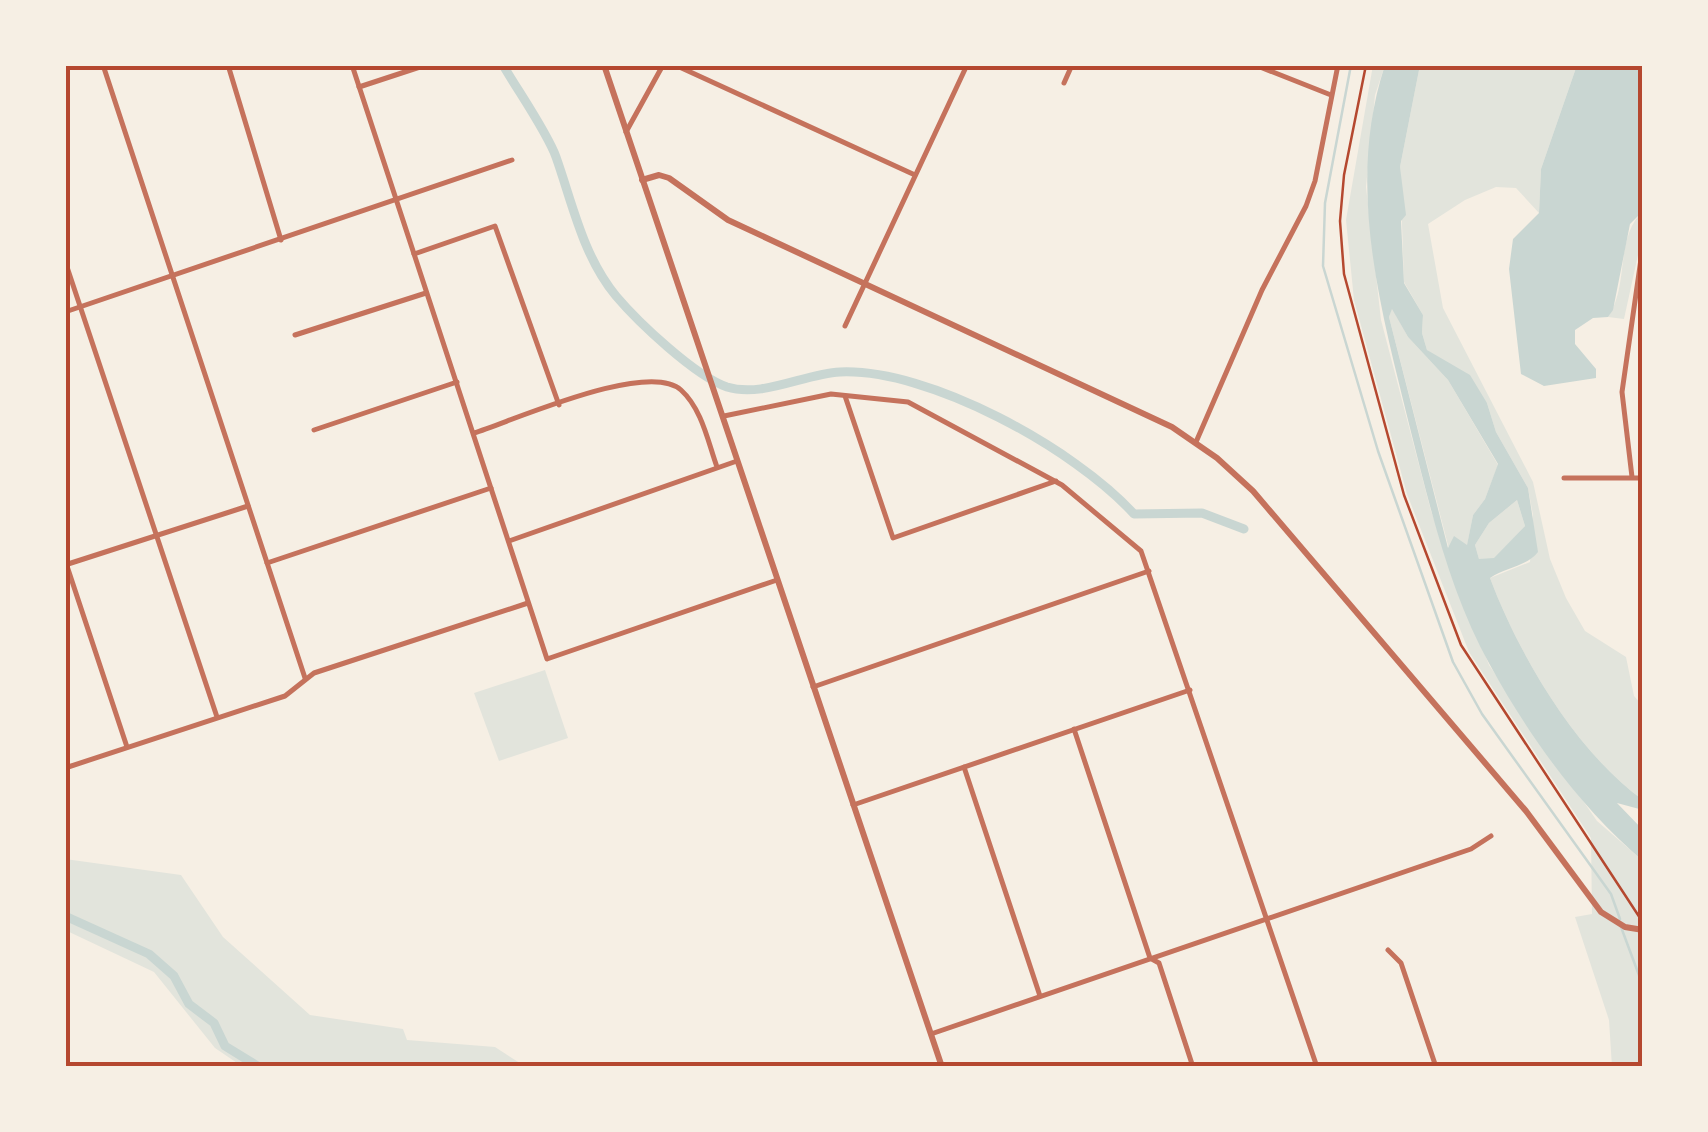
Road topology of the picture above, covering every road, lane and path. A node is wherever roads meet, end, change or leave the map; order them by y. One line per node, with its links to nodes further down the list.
1 (103, 65): 25 (street)
2 (228, 65): 21 (street)
3 (352, 65): 14 (street)
4 (426, 65): 14 (street)
5 (604, 65): 16 (street)
6 (663, 65): 16 (street)
7 (675, 65): 18 (street)
8 (1072, 65): 13 (street)
9 (1255, 65): 15 (street)
10 (1338, 65): 15 (street)
11 (1366, 65): 65 (path)
12 (965, 66): 18 (street)
13 (1064, 82)
14 (359, 87): 20 (street)
15 (1332, 95): 38 (street)
16 (626, 132): 19 (street)
17 (512, 160): 20 (street)
18 (915, 175): 26 (street)
19 (642, 180): 26 (street); 35 (street)
20 (396, 201): 21 (street); 23 (street)
21 (281, 240): 25 (street)
22 (1643, 246): 41 (street)
23 (414, 254): 27 (street); 34 (street)
24 (65, 260): 28 (street)
25 (172, 277): 28 (street); 46 (street)
26 (865, 284): 30 (street); 38 (street)
27 (427, 293): 31 (street); 32 (street)
28 (80, 307): 29 (street); 47 (street)
29 (65, 312)
30 (846, 326)
31 (295, 335)
32 (457, 382): 36 (street); 37 (street)
33 (844, 394): 35 (street); 44 (street); 44 (street)
34 (559, 405): 37 (street); 40 (street)
35 (724, 416): 39 (street)
36 (314, 430)
37 (474, 434): 45 (street)
38 (1196, 442): 66 (street)
39 (737, 460): 40 (street); 52 (street)
40 (716, 468): 48 (street)
41 (1632, 477): 42 (street); 43 (street)
42 (1564, 478)
43 (1643, 478)
44 (1056, 481): 51 (street)
45 (491, 488): 48 (street); 49 (street)
46 (248, 506): 47 (street); 49 (street)
47 (156, 536): 50 (street); 57 (street)
48 (508, 542): 53 (street)
49 (267, 563): 54 (street)
50 (66, 564): 59 (street)
51 (1149, 571): 55 (street); 56 (street)
52 (776, 580): 53 (street); 55 (street)
53 (528, 603): 54 (street)
54 (305, 678): 57 (street)
55 (812, 687): 62 (street)
56 (1190, 690): 58 (street); 64 (street)
57 (217, 718): 59 (street)
58 (1074, 729): 60 (street); 68 (street)
59 (127, 748): 61 (street)
60 (964, 767): 62 (street); 69 (street)
61 (65, 768)
62 (854, 805): 70 (street)
63 (1491, 836): 64 (street)
64 (1266, 919): 68 (street); 73 (street)
65 (1643, 922)
66 (1643, 930)
67 (1388, 950): 74 (street)
68 (1150, 958): 69 (street); 72 (street)
69 (1040, 996): 70 (street)
70 (931, 1034): 71 (street)
71 (942, 1067)
72 (1193, 1067)
73 (1317, 1067)
74 (1436, 1067)

